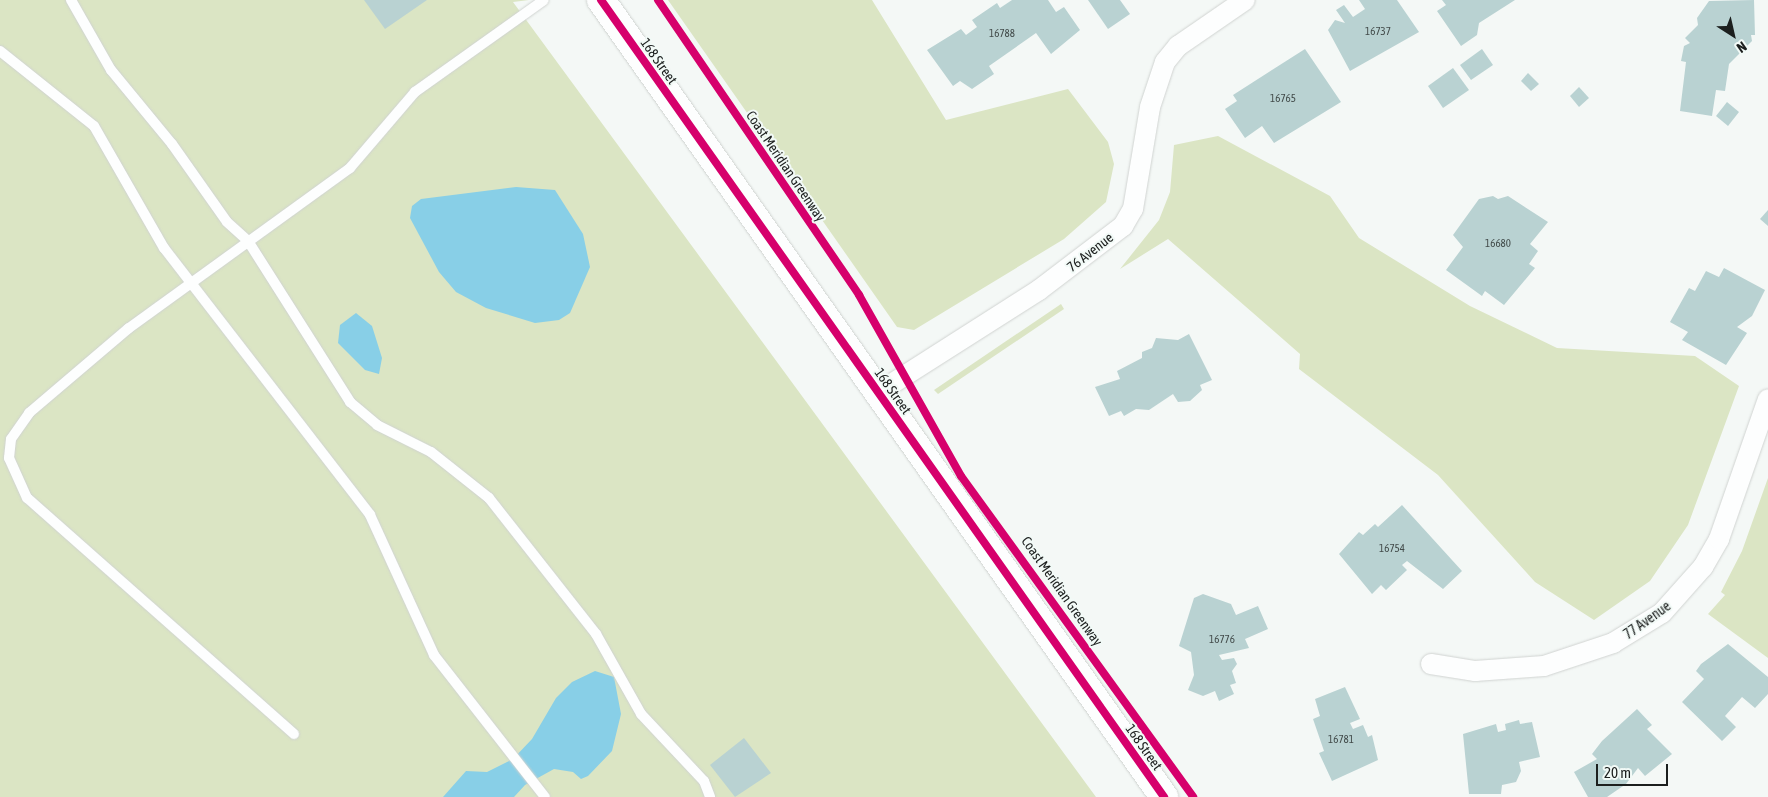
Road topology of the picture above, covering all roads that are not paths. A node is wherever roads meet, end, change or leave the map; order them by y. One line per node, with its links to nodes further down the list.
1 (71, 0): 6 (lane)
2 (544, 0): 6 (lane)
3 (601, 0): 8 (main road, 168 Street)
4 (1245, 0): 8 (street, 76 Avenue)
5 (0, 51): 7 (lane)
6 (248, 241): 7 (lane); 13 (lane)
7 (192, 281): 11 (lane); 12 (lane)
8 (879, 392): 14 (main road, 168 Street)
9 (1768, 398): 10 (street, 77 Avenue)
10 (1431, 664)
11 (294, 734)
12 (543, 793)
13 (710, 797)
14 (1164, 797)

